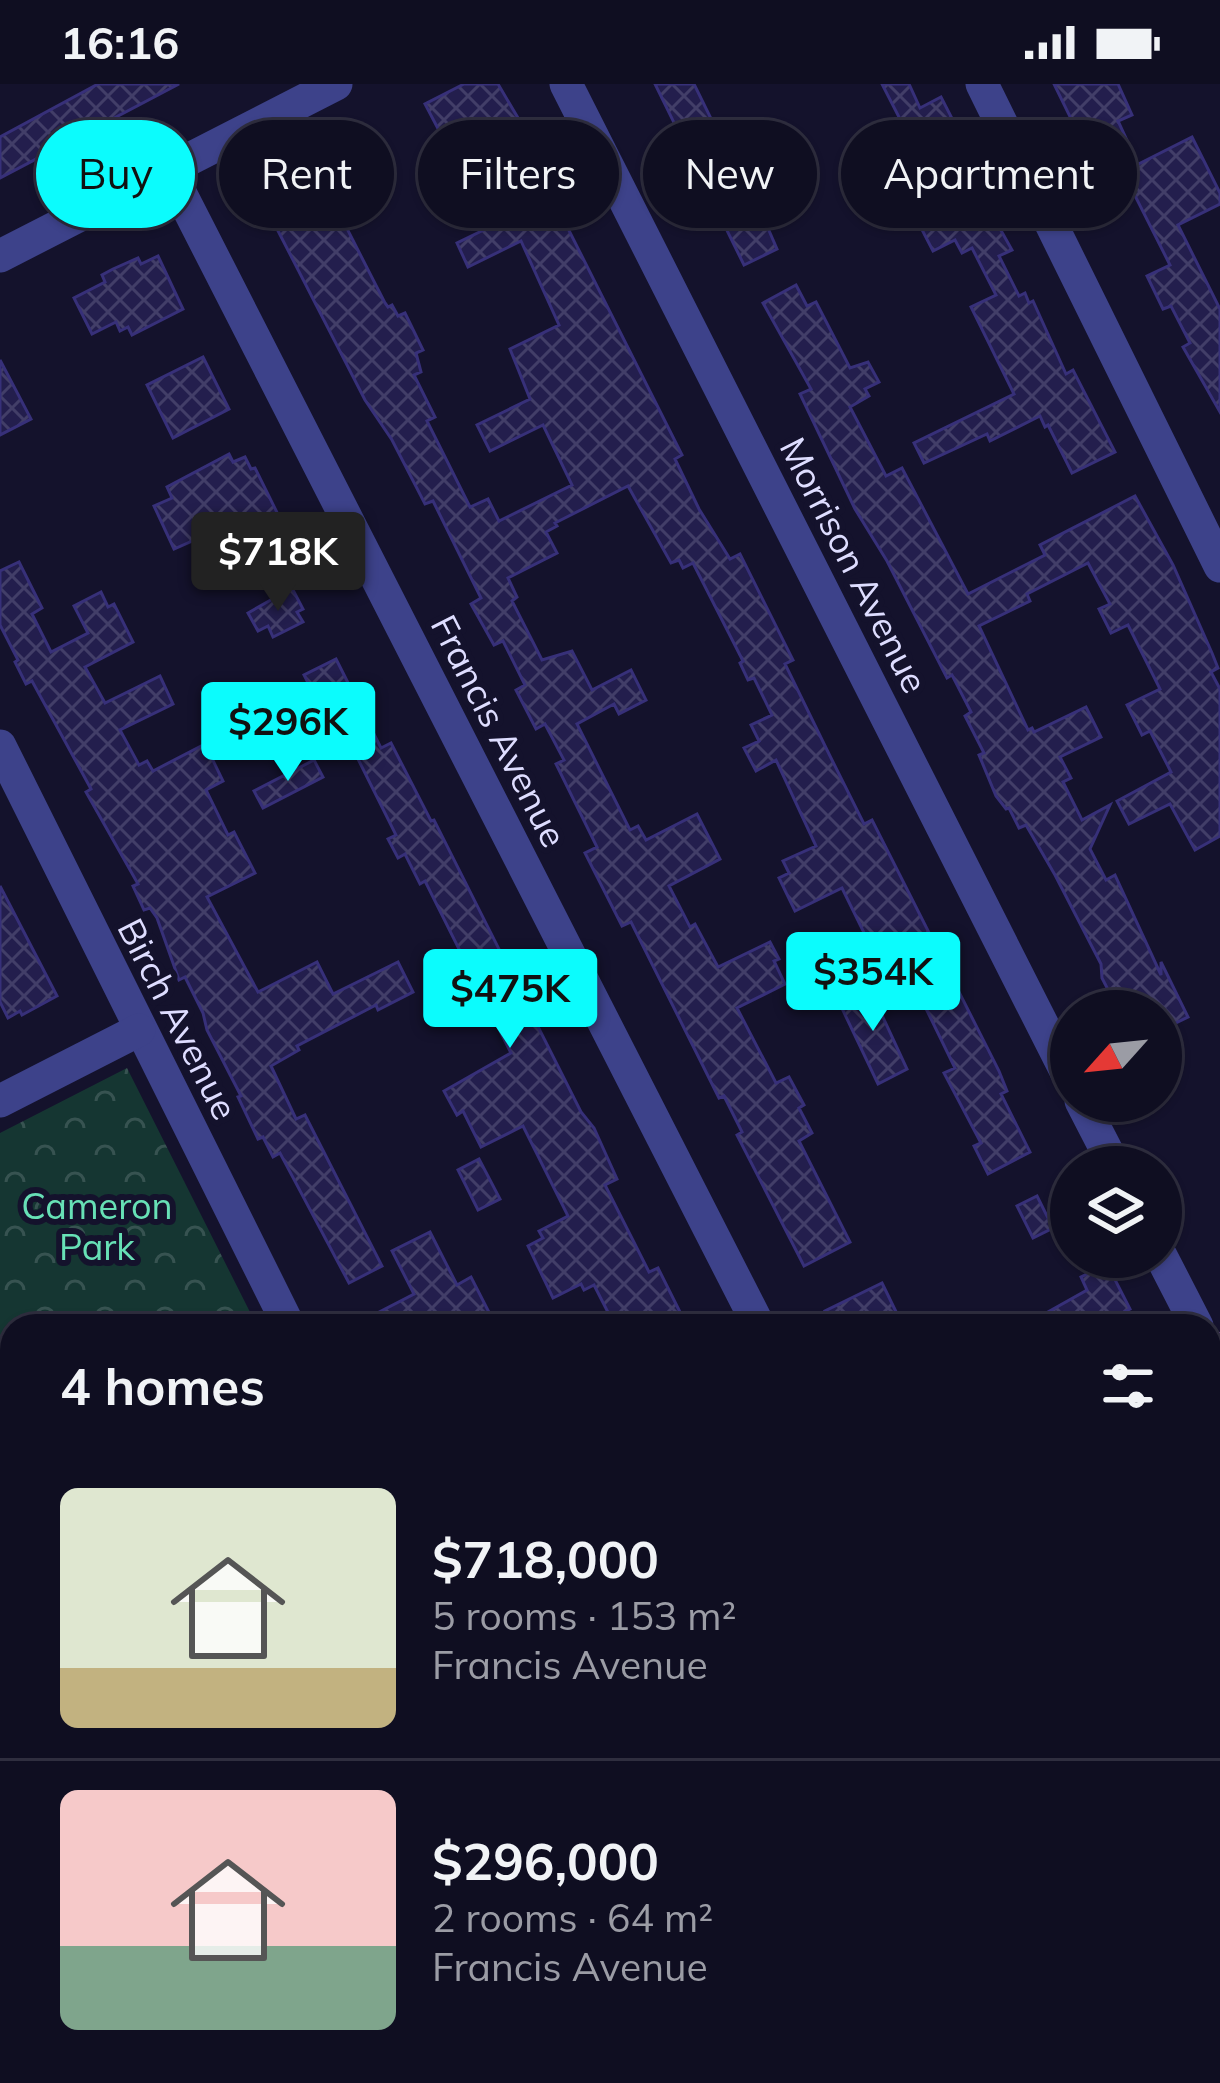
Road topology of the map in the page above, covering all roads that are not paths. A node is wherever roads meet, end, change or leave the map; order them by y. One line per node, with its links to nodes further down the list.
1 (336, 84): 4 (street)
2 (566, 84): 11 (street, Morrison Avenue)
3 (982, 84): 8 (street)
4 (195, 157)
5 (195, 222): 15 (street, Francis Avenue)
6 (56, 228): 7 (street)
7 (0, 256)
8 (1220, 566)
9 (0, 746): 10 (street, Birch Avenue)
10 (139, 1030): 12 (street); 14 (street, Birch Avenue)
11 (1050, 1040)
12 (0, 1101)
13 (1173, 1278): 16 (street)
14 (284, 1314)
15 (753, 1314)
16 (1192, 1314)

